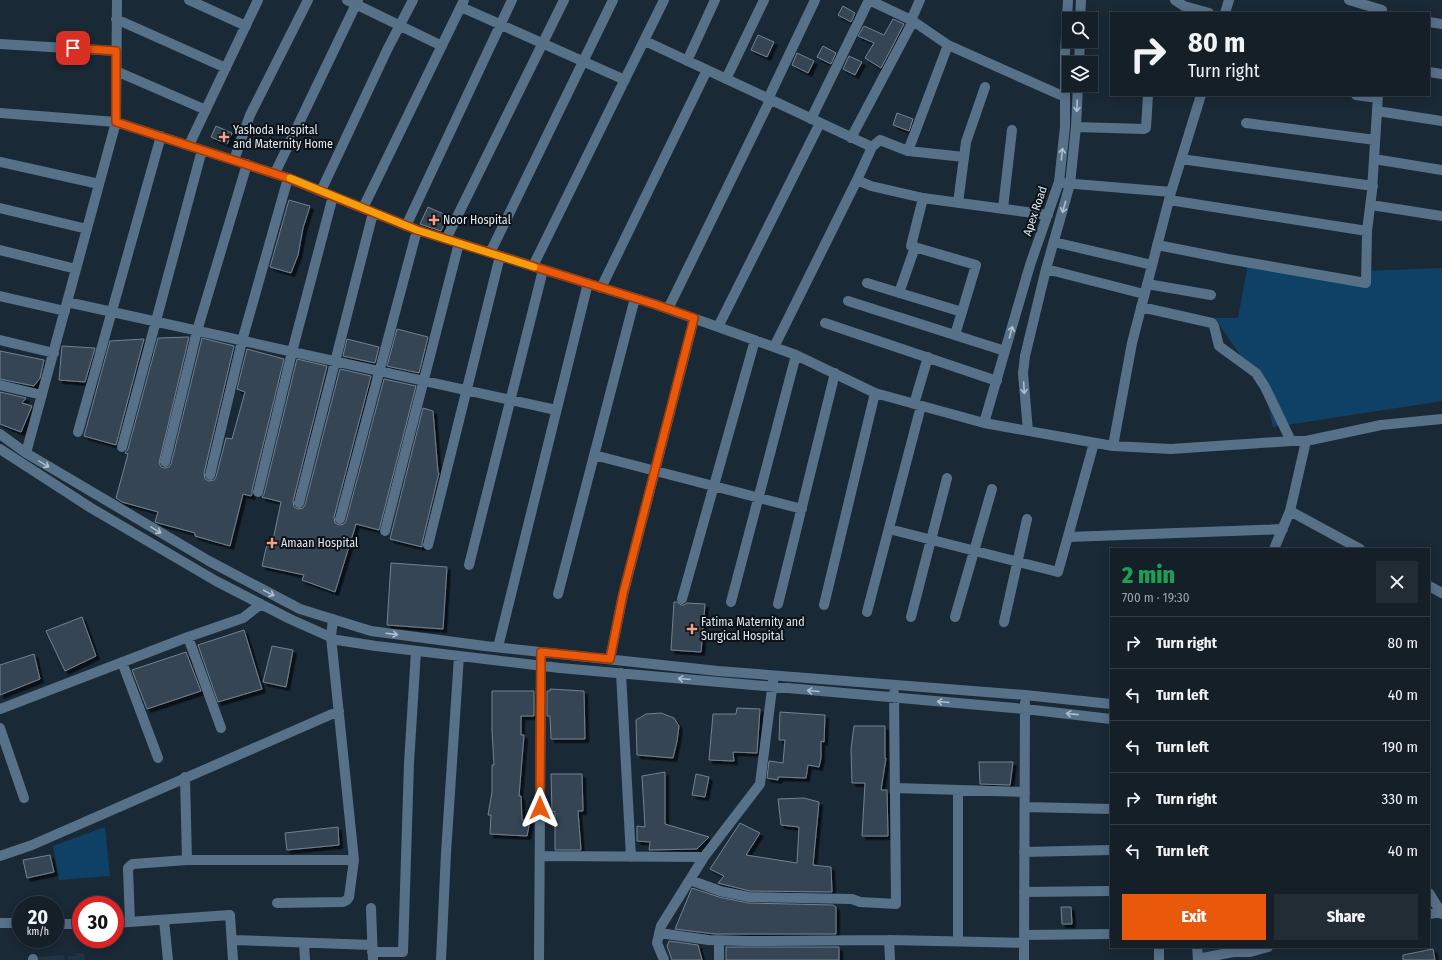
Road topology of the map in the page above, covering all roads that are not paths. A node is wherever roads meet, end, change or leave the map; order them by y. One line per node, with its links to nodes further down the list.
1 (116, 0): 26 (street)
2 (189, 0): 32 (street)
3 (258, 0): 32 (street)
4 (308, 0): 74 (street)
5 (413, 0): 31 (street)
6 (512, 0): 29 (street)
7 (564, 0): 34 (street)
8 (613, 0): 39 (street)
9 (664, 0): 33 (street)
10 (715, 0): 40 (street)
11 (764, 0): 46 (street)
12 (815, 0): 54 (street)
13 (869, 0): 27 (street); 58 (street)
14 (920, 0): 27 (street)
15 (1068, 0): 53 (street, Apex Road)
16 (1081, 0): 23 (street)
17 (1175, 0): 24 (street)
18 (1229, 0): 25 (street)
19 (1349, 0): 22 (street)
20 (354, 1): 31 (street); 78 (street)
21 (463, 3): 29 (street); 37 (street)
22 (1382, 8)
23 (1080, 12)
24 (1205, 12)
25 (1225, 12)
26 (116, 20): 38 (street); 41 (street)
27 (913, 21): 36 (street); 65 (street)
28 (1430, 22): 30 (street)
29 (500, 24): 34 (street); 97 (street)
30 (1442, 24)
31 (400, 25): 37 (street); 85 (street)
32 (246, 26): 41 (street)
33 (645, 41): 40 (street); 47 (street)
34 (543, 43): 39 (street); 101 (street)
35 (0, 44): 38 (street)
36 (948, 45): 53 (street); 70 (street)
37 (442, 46): 92 (street)
38 (116, 51): 43 (street)
39 (583, 61): 47 (street); 107 (street)
40 (687, 61): 42 (street)
41 (226, 68): 55 (street)
42 (707, 70): 46 (street); 115 (street)
43 (116, 71): 55 (street); 60 (street)
44 (1430, 72): 45 (street)
45 (1442, 74)
46 (726, 79): 54 (street)
47 (625, 80): 110 (street)
48 (985, 87): 71 (street)
49 (1078, 92): 62 (street, one-way to 62)
50 (1148, 96): 62 (street)
51 (1201, 96): 72 (street)
52 (1378, 96): 56 (street)
53 (1065, 98): 81 (street, Apex Road, one-way to 53)
54 (769, 99): 58 (street); 124 (street)
55 (206, 110): 67 (street)
56 (1377, 111): 59 (street); 66 (street)
57 (0, 113): 60 (street)
58 (816, 121): 65 (street); 130 (street)
59 (1442, 121)
60 (116, 122): 64 (street); 82 (street)
61 (1246, 123): 66 (street)
62 (1076, 127): 83 (street)
63 (1012, 130): 93 (street)
64 (161, 136): 67 (street); 125 (street)
65 (851, 138): 68 (street)
66 (1375, 140): 73 (street)
67 (189, 145): 69 (street)
68 (872, 147): 70 (street); 80 (street)
69 (202, 150): 74 (street); 128 (street)
70 (908, 151): 71 (street)
71 (964, 157): 89 (street)
72 (1181, 159): 84 (street); 87 (street)
73 (1374, 159): 77 (street); 84 (street)
74 (234, 160): 76 (street)
75 (0, 162): 82 (street)
76 (247, 164): 78 (street); 131 (street)
77 (1442, 170)
78 (275, 173): 79 (street)
79 (288, 178): 85 (street); 135 (street)
80 (857, 180): 88 (street); 136 (street)
81 (1058, 182): 83 (street); 95 (street, Apex Road)
82 (99, 184): 98 (street)
83 (1070, 184): 87 (street); 102 (street, one-way to 102)
84 (1372, 186): 90 (street)
85 (322, 191): 86 (street)
86 (333, 196): 92 (street); 138 (street)
87 (1170, 196): 100 (street); 104 (street)
88 (923, 198): 89 (street); 105 (street)
89 (958, 202): 93 (street)
90 (1370, 205): 96 (street); 100 (street)
91 (0, 208): 98 (street)
92 (363, 208): 94 (street)
93 (1003, 208): 95 (street)
94 (374, 213): 97 (street); 142 (street)
95 (1048, 214): 137 (street, Apex Road, one-way to 95)
96 (1442, 216)
97 (406, 226): 99 (street)
98 (87, 229): 111 (street)
99 (417, 230): 101 (street); 143 (street)
100 (1368, 231): 104 (street)
101 (446, 239): 103 (street)
102 (1054, 242): 109 (street); 112 (street)
103 (459, 243): 107 (street); 145 (street)
104 (1157, 245): 109 (street)
105 (915, 247): 117 (street); 126 (street)
106 (0, 250): 111 (street)
107 (490, 253): 108 (street)
108 (500, 256): 110 (street); 148 (street)
109 (1152, 265): 116 (street)
110 (538, 268): 113 (street); 151 (street)
111 (76, 269): 123 (street)
112 (1046, 269): 116 (street); 156 (street, one-way to 156)
113 (588, 283): 115 (street); 153 (street)
114 (867, 283): 117 (street)
115 (601, 288): 120 (street)
116 (1146, 289): 118 (street); 122 (street)
117 (899, 293): 126 (street)
118 (1211, 295)
119 (0, 296): 123 (street)
120 (636, 298): 124 (street); 166 (street)
121 (848, 301): 132 (street)
122 (1141, 306): 159 (street); 162 (street)
123 (66, 307): 125 (street); 139 (street)
124 (668, 309): 127 (street)
125 (111, 312): 128 (street); 157 (street)
126 (962, 312): 132 (street)
127 (694, 318): 130 (street); 168 (street)
128 (156, 322): 131 (street); 163 (street)
129 (825, 323): 141 (street)
130 (718, 327): 134 (street)
131 (197, 331): 135 (street); 167 (street)
132 (955, 335): 137 (street)
133 (0, 340): 139 (street)
134 (754, 340): 136 (street); 171 (street)
135 (242, 341): 138 (street); 169 (street)
136 (774, 347): 140 (street)
137 (1006, 351): 146 (street, Apex Road)
138 (292, 352): 142 (street); 173 (street)
139 (54, 353): 150 (street)
140 (796, 355): 144 (street); 174 (street)
141 (928, 357): 146 (street); 152 (street)
142 (336, 362): 143 (street); 175 (street)
143 (380, 371): 145 (street); 178 (street)
144 (835, 374): 149 (street); 176 (street)
145 (423, 381): 148 (street); 182 (street)
146 (997, 381): 155 (street, Apex Road)
147 (0, 385): 150 (street)
148 (467, 390): 151 (street); 185 (street)
149 (875, 393): 152 (street); 198 (street)
150 (42, 395): 165 (street)
151 (510, 400): 153 (street); 190 (street)
152 (917, 405): 155 (street); 180 (street)
153 (556, 410): 206 (street)
154 (1442, 418): 160 (street)
155 (984, 423): 156 (street)
156 (1028, 431): 161 (street)
157 (78, 432)
158 (0, 434): 165 (street)
159 (1290, 441): 160 (street); 162 (street)
160 (1306, 441): 177 (street)
161 (1094, 443): 162 (street); 183 (street)
162 (1113, 446)
163 (122, 447)
164 (0, 449): 196 (street)
165 (26, 453): 202 (street, one-way to 202)
166 (594, 455): 168 (street); 193 (street)
167 (165, 462)
168 (654, 471): 171 (street); 210 (street)
169 (210, 475)
170 (947, 478): 184 (street)
171 (714, 486): 174 (street); 194 (street)
172 (992, 489): 188 (street)
173 (258, 492)
174 (758, 498): 176 (street); 195 (street)
175 (299, 503)
176 (802, 509): 197 (street)
177 (1290, 511): 181 (street); 187 (street)
178 (340, 519)
179 (1027, 519): 189 (street)
180 (889, 529): 184 (street); 199 (street)
181 (1283, 529): 183 (street); 186 (street)
182 (385, 531)
183 (1068, 537): 189 (street)
184 (931, 540): 188 (street); 200 (street)
185 (428, 545)
186 (1274, 548)
187 (1358, 548)
188 (974, 551): 189 (street); 201 (street)
189 (1018, 562): 203 (street)
190 (469, 565)
191 (1430, 587): 192 (street)
192 (1442, 593)
193 (558, 594)
194 (682, 599)
195 (731, 602)
196 (261, 604): 204 (street); 205 (street)
197 (778, 604)
198 (824, 605)
199 (867, 612)
200 (911, 617)
201 (955, 617)
202 (333, 619): 205 (street); 206 (street, one-way to 206)
203 (1004, 622)
204 (188, 637): 211 (street); 225 (street)
205 (332, 638): 207 (street); 222 (street)
206 (498, 647): 208 (street)
207 (416, 651): 209 (street); 266 (street)
208 (541, 652): 210 (street); 212 (street)
209 (459, 656): 212 (street); 271 (street)
210 (610, 659): 214 (street)
211 (122, 662): 220 (street); 226 (street)
212 (541, 665): 213 (street); 237 (street)
213 (621, 673): 216 (street, one-way to 213); 238 (street)
214 (774, 675): 215 (street); 216 (street)
215 (894, 685): 217 (street); 218 (street)
216 (772, 687): 218 (street, one-way to 216); 239 (street)
217 (1026, 695): 219 (street); 221 (street)
218 (894, 698): 221 (street, one-way to 218); 228 (street)
219 (1110, 704)
220 (0, 709)
221 (1026, 709): 223 (street, one-way to 221); 230 (street)
222 (339, 711): 227 (street); 241 (street)
223 (1110, 718)
224 (0, 728): 231 (street)
225 (221, 728)
226 (158, 758)
227 (185, 778): 236 (street); 240 (street)
228 (895, 788): 229 (street); 242 (street)
229 (958, 790): 230 (street); 261 (street)
230 (1025, 792): 232 (street)
231 (24, 798)
232 (1025, 807): 233 (street); 235 (street)
233 (1110, 809)
234 (1110, 850): 235 (street)
235 (1024, 852): 244 (street)
236 (0, 856)
237 (540, 856): 238 (street); 272 (street)
238 (631, 857): 239 (street)
239 (704, 857): 242 (street)
240 (187, 860): 241 (street); 252 (street)
241 (354, 860): 246 (street)
242 (690, 880): 255 (street)
243 (1110, 891): 244 (street)
244 (1024, 892): 257 (street)
245 (1430, 895): 248 (street)
246 (277, 903)
247 (371, 908): 266 (street)
248 (1441, 913): 249 (street)
249 (1430, 914)
250 (164, 920): 252 (street); 258 (street); 268 (street)
251 (124, 922): 252 (street)
252 (130, 922)
253 (0, 923): 254 (street)
254 (12, 923)
255 (659, 933): 259 (street); 273 (street)
256 (1110, 934): 257 (street)
257 (1024, 939): 261 (street); 276 (street)
258 (232, 940): 262 (street); 269 (street)
259 (719, 940): 260 (street); 274 (street)
260 (889, 940): 261 (street); 275 (street)
261 (958, 942)
262 (304, 943): 266 (street); 270 (street)
263 (1159, 948): 277 (street)
264 (1197, 948): 267 (street)
265 (1264, 948): 267 (street)
266 (372, 952)
267 (1198, 959)
268 (168, 960)
269 (233, 960)
270 (305, 960)
271 (441, 960)
272 (539, 960)
273 (664, 960)
274 (719, 960)
275 (890, 960)
276 (1024, 960)
277 (1159, 960)

